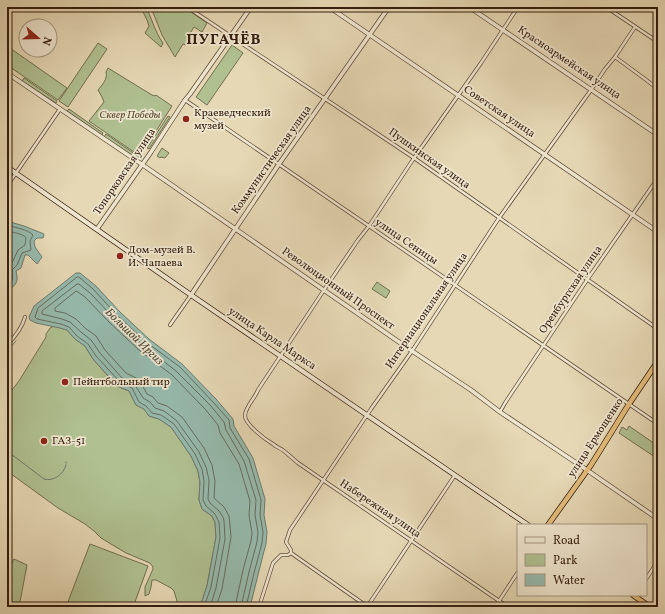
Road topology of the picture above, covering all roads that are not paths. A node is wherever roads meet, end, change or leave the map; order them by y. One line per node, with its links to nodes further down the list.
1 (10, 7): 9 (main road)
2 (187, 7): 13 (street, Пушкинская улица)
3 (251, 7): 13 (street, Топорковская улица)
4 (329, 7): 12 (street, Советская улица)
5 (389, 7): 12 (street, Коммунистическая улица)
6 (469, 7): 11 (street, Красноармейская улица)
7 (518, 7): 11 (street)
8 (606, 7): 10 (street)
9 (7, 12)
10 (635, 27): 14 (street); 15 (street, Интернациональная улица)
11 (503, 30): 18 (street, Красноармейская улица); 19 (street)
12 (370, 35): 19 (street, Советская улица); 20 (street, Коммунистическая улица)
13 (231, 36): 20 (street, Пушкинская улица); 21 (street, Топорковская улица)
14 (658, 42)
15 (615, 58): 17 (street); 18 (street, Интернациональная улица)
16 (7, 73): 22 (street, Революционный Проспект)
17 (658, 88)
18 (591, 90): 23 (street, Красноармейская улица); 24 (street, Интернациональная улица)
19 (458, 95): 24 (street, Советская улица); 25 (street)
20 (325, 99): 25 (street, Пушкинская улица); 26 (street, Коммунистическая улица)
21 (185, 100): 26 (street, улица Сеницы); 27 (street, Топорковская улица)
22 (60, 109): 27 (street, Революционный Проспект); 29 (street)
23 (658, 135)
24 (545, 154): 32 (street, Советская улица); 33 (street, Интернациональная улица)
25 (414, 158): 33 (street, Пушкинская улица); 34 (street)
26 (279, 164): 34 (street, улица Сеницы); 36 (street, Коммунистическая улица)
27 (142, 165): 35 (street, Топорковская улица); 36 (street, Революционный Проспект)
28 (7, 167): 29 (main road, улица Карла Маркса)
29 (16, 173): 31 (street); 35 (main road, улица Карла Маркса)
30 (658, 178): 32 (street, Оренбургская улица)
31 (7, 186)
32 (633, 214): 37 (street, Советская улица); 38 (street, Оренбургская улица)
33 (500, 218): 38 (street, Пушкинская улица); 39 (street, Интернациональная улица)
34 (368, 226): 39 (street, улица Сеницы); 40 (street)
35 (97, 229): 41 (main road, улица Карла Маркса)
36 (235, 229): 40 (street, Революционный Проспект); 41 (street, Коммунистическая улица)
37 (658, 232)
38 (588, 280): 44 (street, Пушкинская улица); 46 (street, Оренбургская улица)
39 (455, 284): 46 (street, улица Сеницы); 47 (street, Интернациональная улица)
40 (324, 290): 47 (street, Революционный Проспект); 48 (street)
41 (191, 295): 43 (street, Коммунистическая улица); 48 (main road, улица Карла Маркса)
42 (25, 317): 45 (street)
43 (170, 325)
44 (658, 329)
45 (7, 345)
46 (544, 345): 50 (street, улица Сеницы); 51 (street, Оренбургская улица)
47 (412, 351): 51 (street, Революционный Проспект); 52 (street, Интернациональная улица)
48 (281, 355): 52 (main road, улица Карла Маркса); 56 (street, Набережная улица)
49 (658, 361): 50 (highway, улица Ермощенко)
50 (629, 404): 53 (street, улица Сеницы); 54 (highway, улица Ермощенко)
51 (500, 412): 54 (street, Революционный Проспект)
52 (367, 415): 55 (main road, улица Карла Маркса); 56 (street, Интернациональная улица)
53 (658, 424)
54 (587, 470): 57 (street, Революционный Проспект); 59 (highway, улица Ермощенко)
55 (455, 475): 58 (main road, улица Карла Маркса); 60 (street)
56 (323, 480): 60 (street, Набережная улица); 61 (street, Интернациональная улица)
57 (658, 519)
58 (527, 524)
59 (549, 524)
60 (411, 540): 66 (street, Набережная улица); 69 (street)
61 (291, 553): 68 (street); 69 (street)
62 (658, 561): 64 (street)
63 (517, 573): 66 (street)
64 (647, 578)
65 (635, 596): 67 (highway)
66 (498, 601): 70 (street); 71 (street, Набережная улица)
67 (641, 601): 72 (street); 73 (highway)
68 (259, 607)
69 (367, 607)
70 (495, 607)
71 (508, 607)
72 (637, 607)
73 (650, 607)

